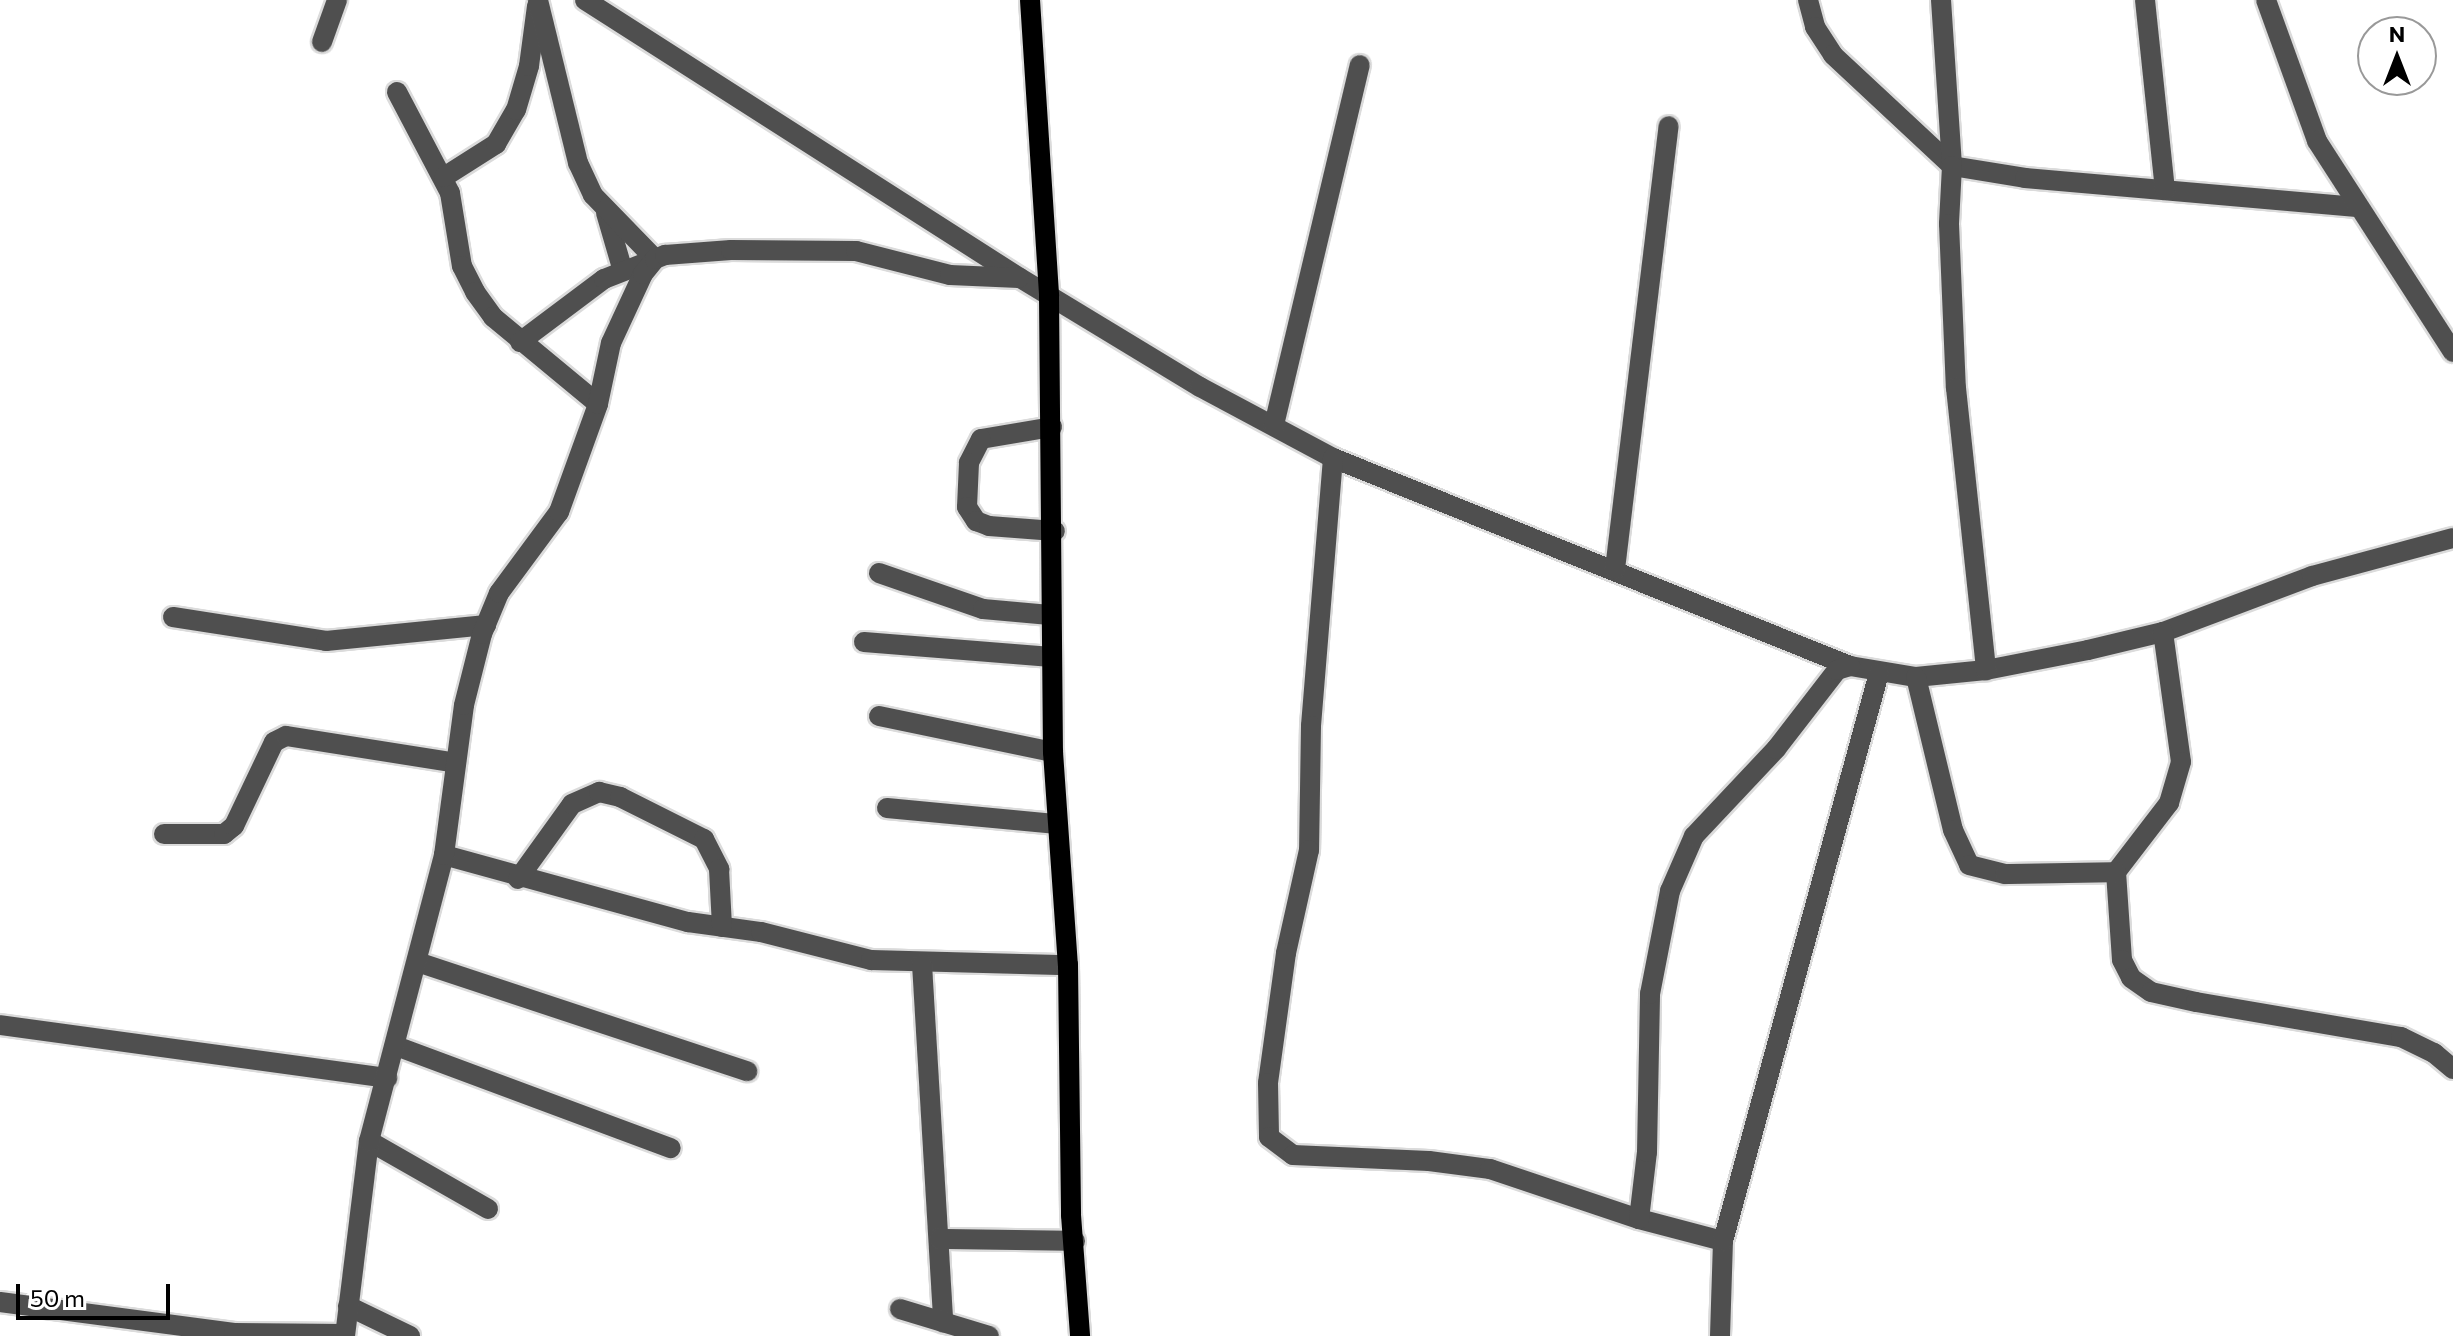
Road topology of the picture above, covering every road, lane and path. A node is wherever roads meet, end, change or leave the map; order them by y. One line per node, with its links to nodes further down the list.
1 (337, 0): 9 (street)
2 (538, 0): 14 (street); 17 (street)
3 (585, 0): 20 (street)
4 (1030, 0): 21 (main road)
5 (1808, 0): 13 (street)
6 (1941, 0): 13 (street)
7 (2145, 0): 15 (street)
8 (2266, 0): 16 (street)
9 (322, 42)
10 (1360, 65): 25 (street)
11 (397, 92): 14 (street)
12 (1669, 126): 30 (street)
13 (1952, 166): 15 (street); 39 (street)
14 (444, 177): 22 (street)
15 (2165, 190): 16 (street)
16 (2357, 207): 23 (street)
17 (604, 208): 18 (street); 19 (street)
18 (655, 259): 19 (street); 20 (street); 24 (street)
19 (623, 271): 22 (street)
20 (1020, 278): 21 (street)
21 (1049, 296): 25 (street); 26 (main road)
22 (520, 342): 24 (street)
23 (2453, 352)
24 (598, 404): 34 (street)
25 (1274, 425): 27 (street)
26 (1052, 427): 28 (main road); 28 (street)
27 (1333, 458): 30 (street); 63 (street)
28 (1055, 531): 32 (main road)
29 (2453, 538): 35 (street)
30 (1615, 569): 38 (street)
31 (879, 573): 32 (street)
32 (1050, 615): 37 (main road)
33 (173, 617): 34 (street)
34 (486, 625): 44 (street)
35 (2163, 632): 39 (street); 49 (street)
36 (864, 642): 37 (street)
37 (1051, 657): 43 (main road)
38 (1850, 666): 40 (street); 63 (street)
39 (1986, 670): 41 (street)
40 (1879, 673): 41 (street); 66 (street)
41 (1916, 677): 49 (street)
42 (879, 716): 43 (street)
43 (1053, 752): 46 (main road)
44 (456, 763): 47 (street); 48 (street)
45 (887, 808): 46 (street)
46 (1057, 824): 54 (main road)
47 (164, 834)
48 (444, 855): 50 (street); 52 (street)
49 (2116, 872): 57 (street)
50 (518, 879): 51 (street); 51 (street)
51 (722, 927): 53 (street)
52 (417, 962): 56 (street); 58 (street)
53 (922, 964): 54 (street); 64 (street)
54 (1068, 965): 65 (main road)
55 (0, 1025): 59 (street)
56 (396, 1046): 59 (street); 61 (street)
57 (2453, 1069)
58 (747, 1071)
59 (387, 1078): 60 (street)
60 (369, 1141): 62 (street); 68 (street)
61 (671, 1148)
62 (488, 1209)
63 (1639, 1219): 66 (street)
64 (939, 1239): 65 (street); 70 (street)
65 (1075, 1241): 74 (main road)
66 (1723, 1241): 75 (street)
67 (0, 1302): 71 (street)
68 (348, 1306): 71 (street); 72 (street)
69 (900, 1309): 70 (street)
70 (943, 1322): 73 (street)
71 (345, 1335)
72 (410, 1336)
73 (989, 1336)
74 (1080, 1336)
75 (1720, 1336)

